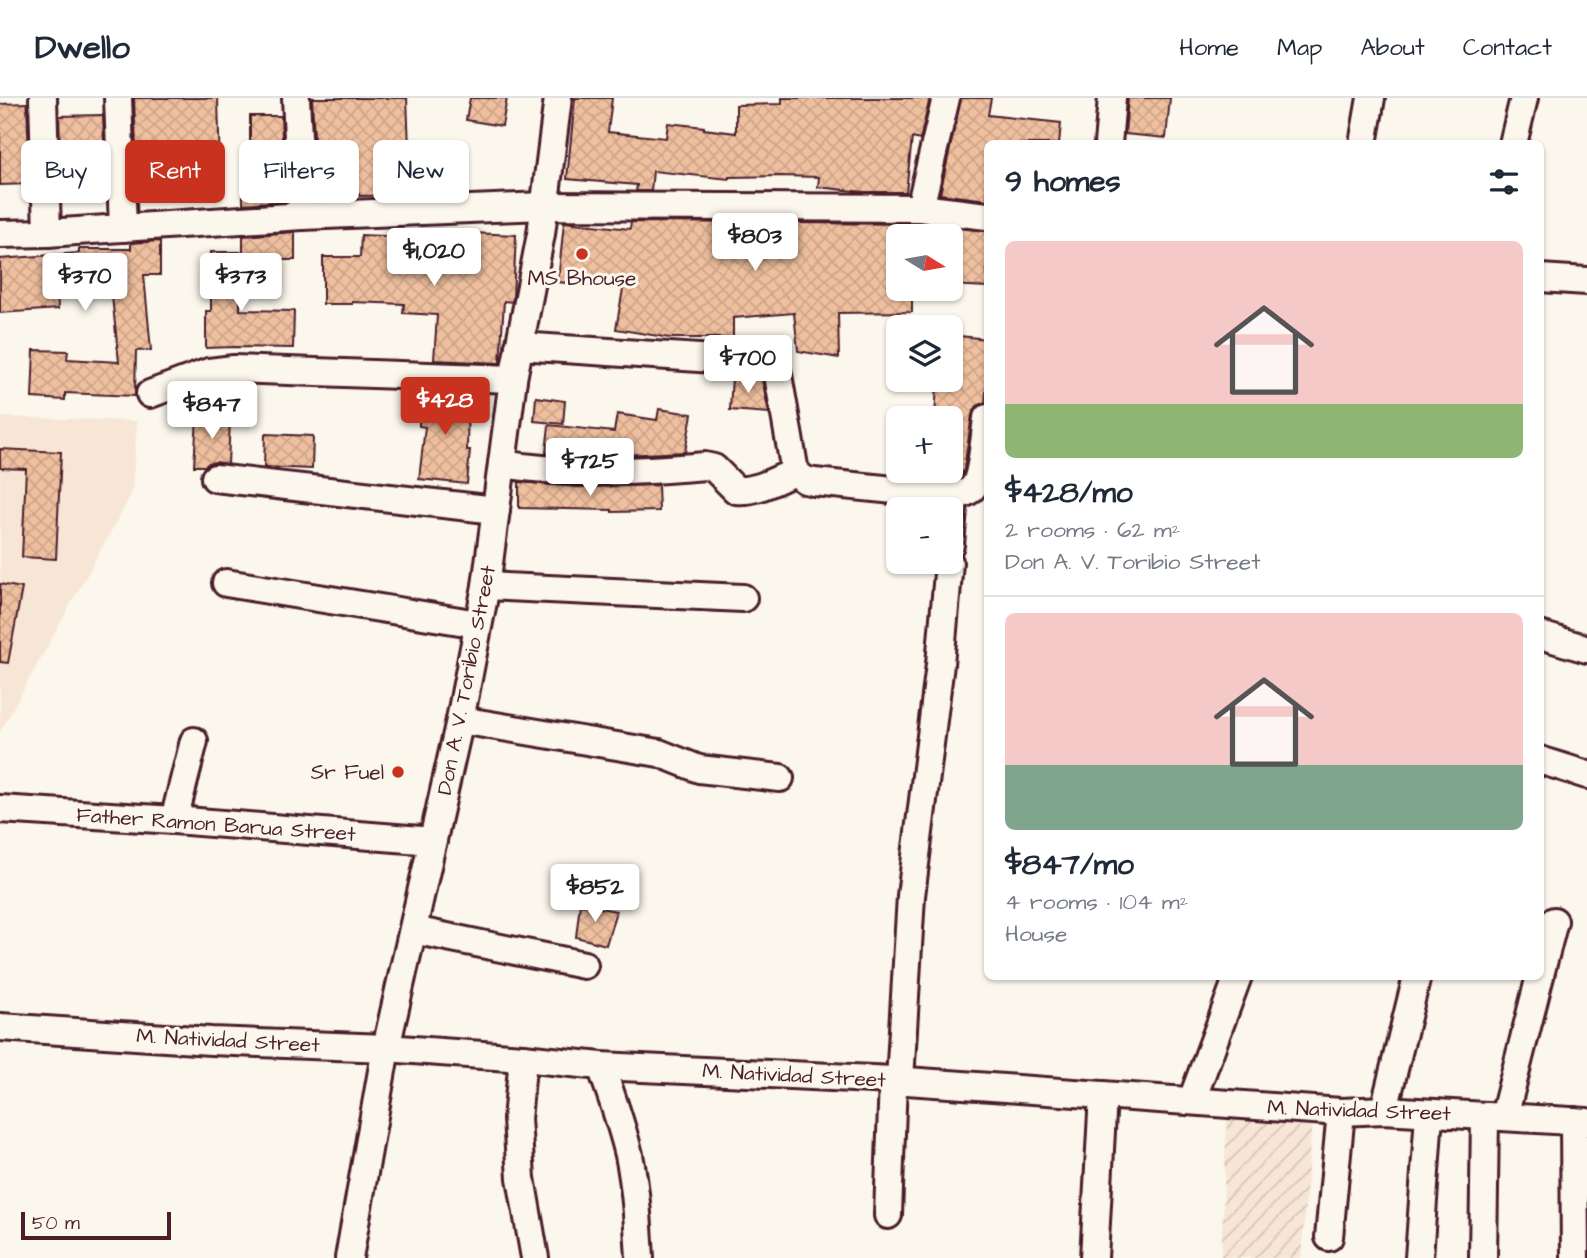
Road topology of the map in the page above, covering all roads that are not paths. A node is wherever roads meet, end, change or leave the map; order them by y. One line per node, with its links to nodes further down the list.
1 (43, 98): 17 (street)
2 (118, 98): 16 (street)
3 (296, 98): 14 (street)
4 (558, 98): 12 (street, Don A. V. Toribio Street)
5 (946, 98): 13 (street)
6 (1112, 98): 9 (street)
7 (1371, 98): 10 (street)
8 (1524, 98): 11 (street)
9 (1108, 140)
10 (1364, 140)
11 (1514, 140)
12 (545, 206): 13 (street); 14 (street); 21 (street, Don A. V. Toribio Street)
13 (920, 208): 15 (street)
14 (302, 216): 16 (street)
15 (984, 216)
16 (123, 228): 17 (street)
17 (47, 233): 18 (street)
18 (0, 234)
19 (1544, 278): 20 (street)
20 (1587, 281)
21 (519, 346): 22 (street, Don A. V. Toribio Street); 26 (street)
22 (513, 379): 23 (street); 25 (street, Don A. V. Toribio Street)
23 (150, 394)
24 (984, 439): 28 (street)
25 (502, 464): 26 (street); 29 (street, Don A. V. Toribio Street)
26 (795, 472): 28 (street)
27 (215, 478): 29 (street)
28 (954, 496)
29 (496, 510): 32 (street, Don A. V. Toribio Street)
30 (948, 574): 56 (street)
31 (226, 583): 34 (street)
32 (486, 586): 33 (street); 34 (street, Don A. V. Toribio Street)
33 (743, 598)
34 (478, 624): 37 (street, Don A. V. Toribio Street)
35 (1544, 636): 36 (street)
36 (1587, 649)
37 (460, 720): 41 (street); 44 (street, Don A. V. Toribio Street)
38 (194, 741): 43 (street)
39 (1544, 761): 40 (street)
40 (1587, 775)
41 (780, 778)
42 (0, 809): 43 (street, Father Ramon Barua Street)
43 (174, 820): 44 (street, Father Ramon Barua Street)
44 (433, 841): 46 (street, Don A. V. Toribio Street)
45 (1554, 921): 47 (street)
46 (413, 930): 48 (street); 53 (street, Don A. V. Toribio Street)
47 (1544, 960)
48 (584, 965)
49 (1237, 980): 58 (street)
50 (1416, 980): 59 (street)
51 (1539, 980): 62 (street)
52 (0, 1027): 53 (street, M. Natividad Street)
53 (386, 1048): 54 (street, M. Natividad Street); 66 (street, Don A. V. Toribio Street)
54 (523, 1058): 55 (street, M. Natividad Street); 67 (street)
55 (601, 1066): 56 (street, M. Natividad Street); 68 (street)
56 (897, 1080): 57 (street, M. Natividad Street); 64 (street)
57 (1103, 1095): 58 (street, M. Natividad Street); 69 (street)
58 (1192, 1100): 60 (street, M. Natividad Street)
59 (1384, 1110): 60 (street, M. Natividad Street); 61 (street, M. Natividad Street)
60 (1341, 1112): 65 (street)
61 (1429, 1114): 62 (street, M. Natividad Street); 70 (street)
62 (1494, 1116): 63 (street, M. Natividad Street); 71 (street)
63 (1581, 1122): 72 (street)
64 (888, 1215)
65 (1329, 1237)
66 (349, 1258)
67 (535, 1258)
68 (640, 1258)
69 (1094, 1258)
70 (1419, 1258)
71 (1483, 1258)
72 (1575, 1258)

